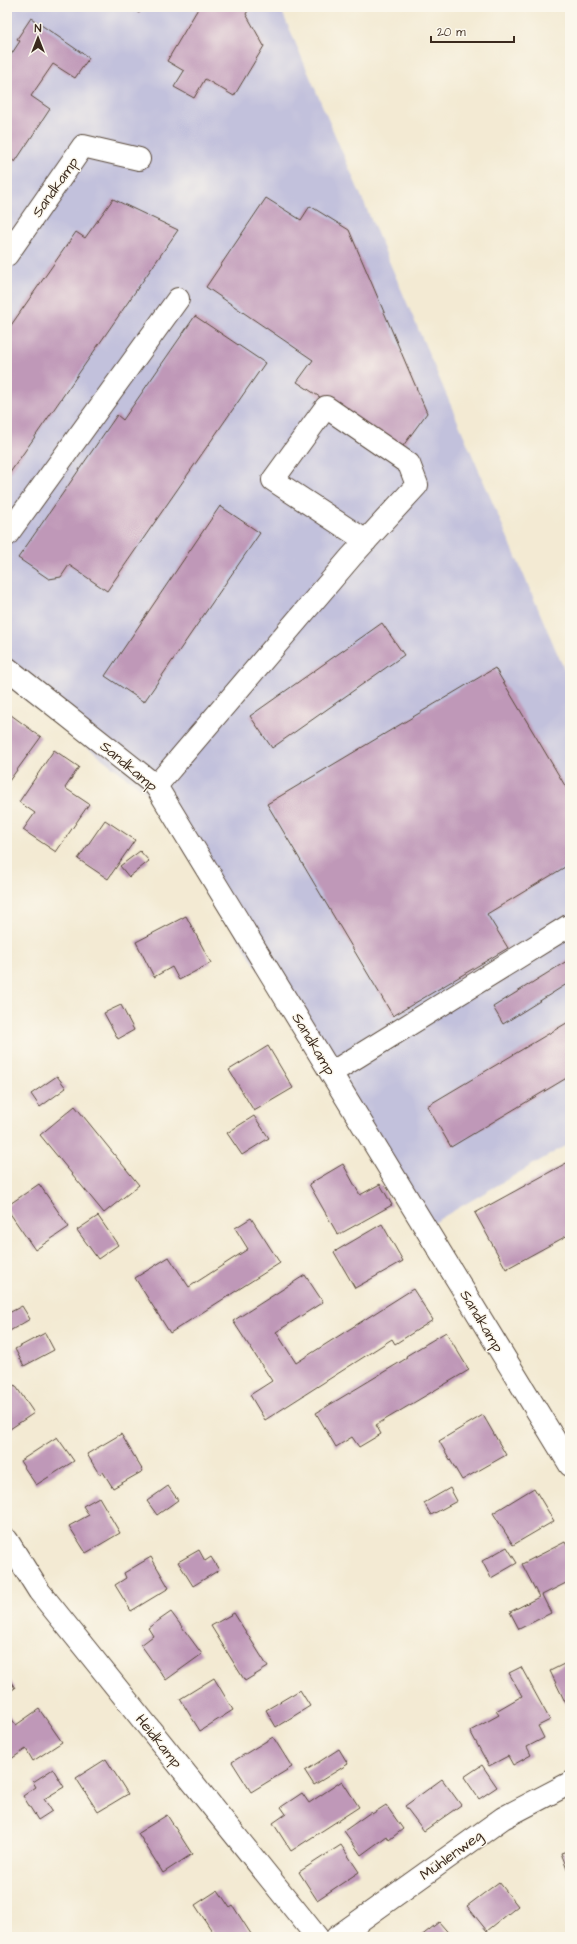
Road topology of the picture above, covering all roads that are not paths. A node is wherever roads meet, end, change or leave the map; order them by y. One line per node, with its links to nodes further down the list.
1 (139, 159): 2 (street, Sandkamp)
2 (7, 255)
3 (178, 299): 4 (street)
4 (7, 535)
5 (366, 541): 5 (street); 7 (street)
6 (7, 668): 7 (street, Sandkamp)
7 (156, 786): 9 (street, Sandkamp)
8 (570, 925): 9 (street)
9 (331, 1073): 10 (street, Sandkamp)
10 (570, 1465)
11 (7, 1540): 13 (street, Heidkamp)
12 (570, 1782): 14 (street, Mühlenweg)
13 (317, 1937)
14 (337, 1937)

